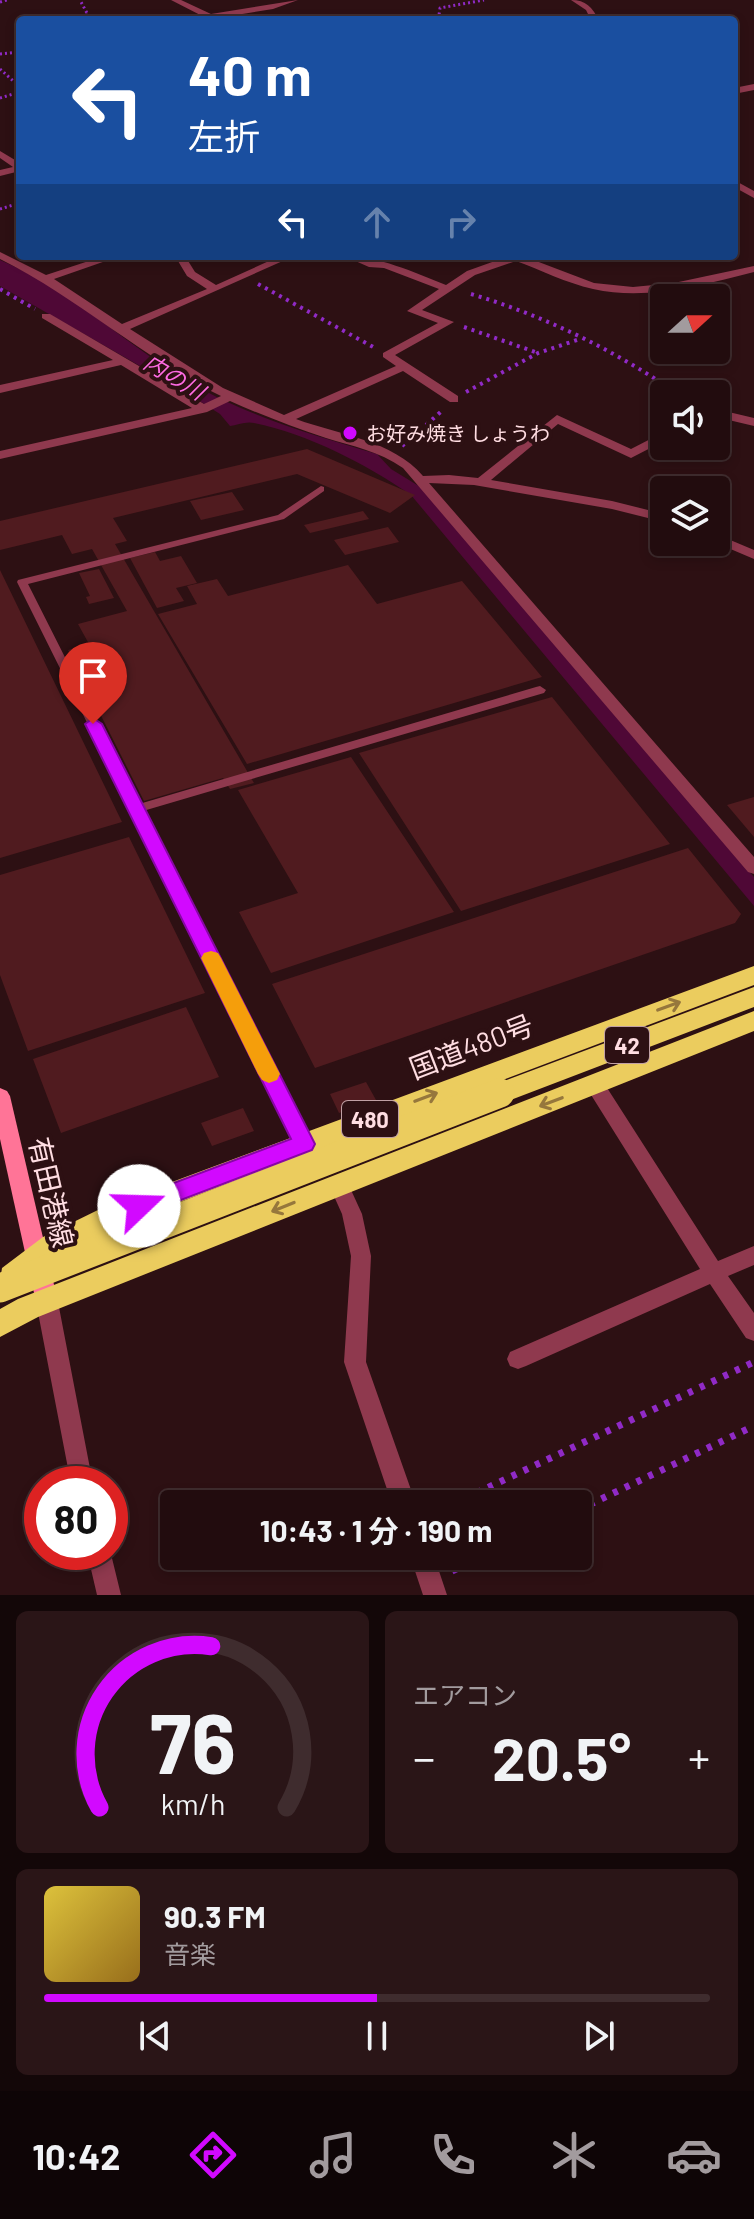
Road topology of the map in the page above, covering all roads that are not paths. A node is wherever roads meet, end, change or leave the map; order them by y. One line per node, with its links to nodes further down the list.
1 (175, 0): 4 (street)
2 (294, 0): 5 (street)
3 (575, 0): 6 (street)
4 (210, 16)
5 (225, 16)
6 (593, 16)
7 (0, 255): 15 (street)
8 (103, 260): 15 (street)
9 (182, 260): 17 (street)
10 (280, 260): 17 (street)
11 (360, 260): 16 (street)
12 (505, 260): 16 (street)
13 (526, 260): 14 (street)
14 (754, 269)
15 (47, 278): 19 (street)
16 (446, 287): 21 (street)
17 (215, 289): 19 (street)
18 (46, 316): 20 (street)
19 (123, 328): 23 (street)
20 (125, 361): 22 (street); 25 (street)
21 (405, 366): 24 (street); 27 (street)
22 (0, 389)
23 (229, 397): 25 (street); 27 (street)
24 (454, 399)
25 (204, 408): 30 (street)
26 (730, 416): 28 (street)
27 (286, 419): 31 (street)
28 (754, 422)
29 (650, 444): 32 (street)
30 (0, 455)
31 (422, 480): 32 (street); 39 (street)
32 (482, 481): 34 (street)
33 (321, 489): 38 (lane)
34 (650, 514)
35 (730, 544): 36 (street)
36 (754, 555)
37 (540, 690): 38 (lane)
38 (136, 809): 45 (lane)
39 (754, 868)
40 (754, 975): 45 (highway, 国道480号 / 480, one-way to 40)
41 (754, 997): 50 (highway, 42, bridge)
42 (754, 1021): 43 (highway, 480)
43 (595, 1085): 46 (highway, 480, one-way to 46); 49 (street)
44 (0, 1096): 48 (main road, 有田港線)
45 (304, 1144): 46 (street); 48 (highway, 国道480号 / 480)
46 (332, 1187): 51 (highway, 480, one-way to 51); 56 (street)
47 (754, 1255): 49 (street)
48 (39, 1256): 50 (highway, 国道480号 / 480); 51 (main road, 有田港線)
49 (714, 1272): 53 (street); 54 (street)
50 (0, 1289)
51 (47, 1302): 52 (highway, 480); 55 (street)
52 (0, 1324)
53 (754, 1331)
54 (518, 1359)
55 (79, 1466)
56 (399, 1490)
57 (103, 1570): 58 (street)
58 (109, 1595)

